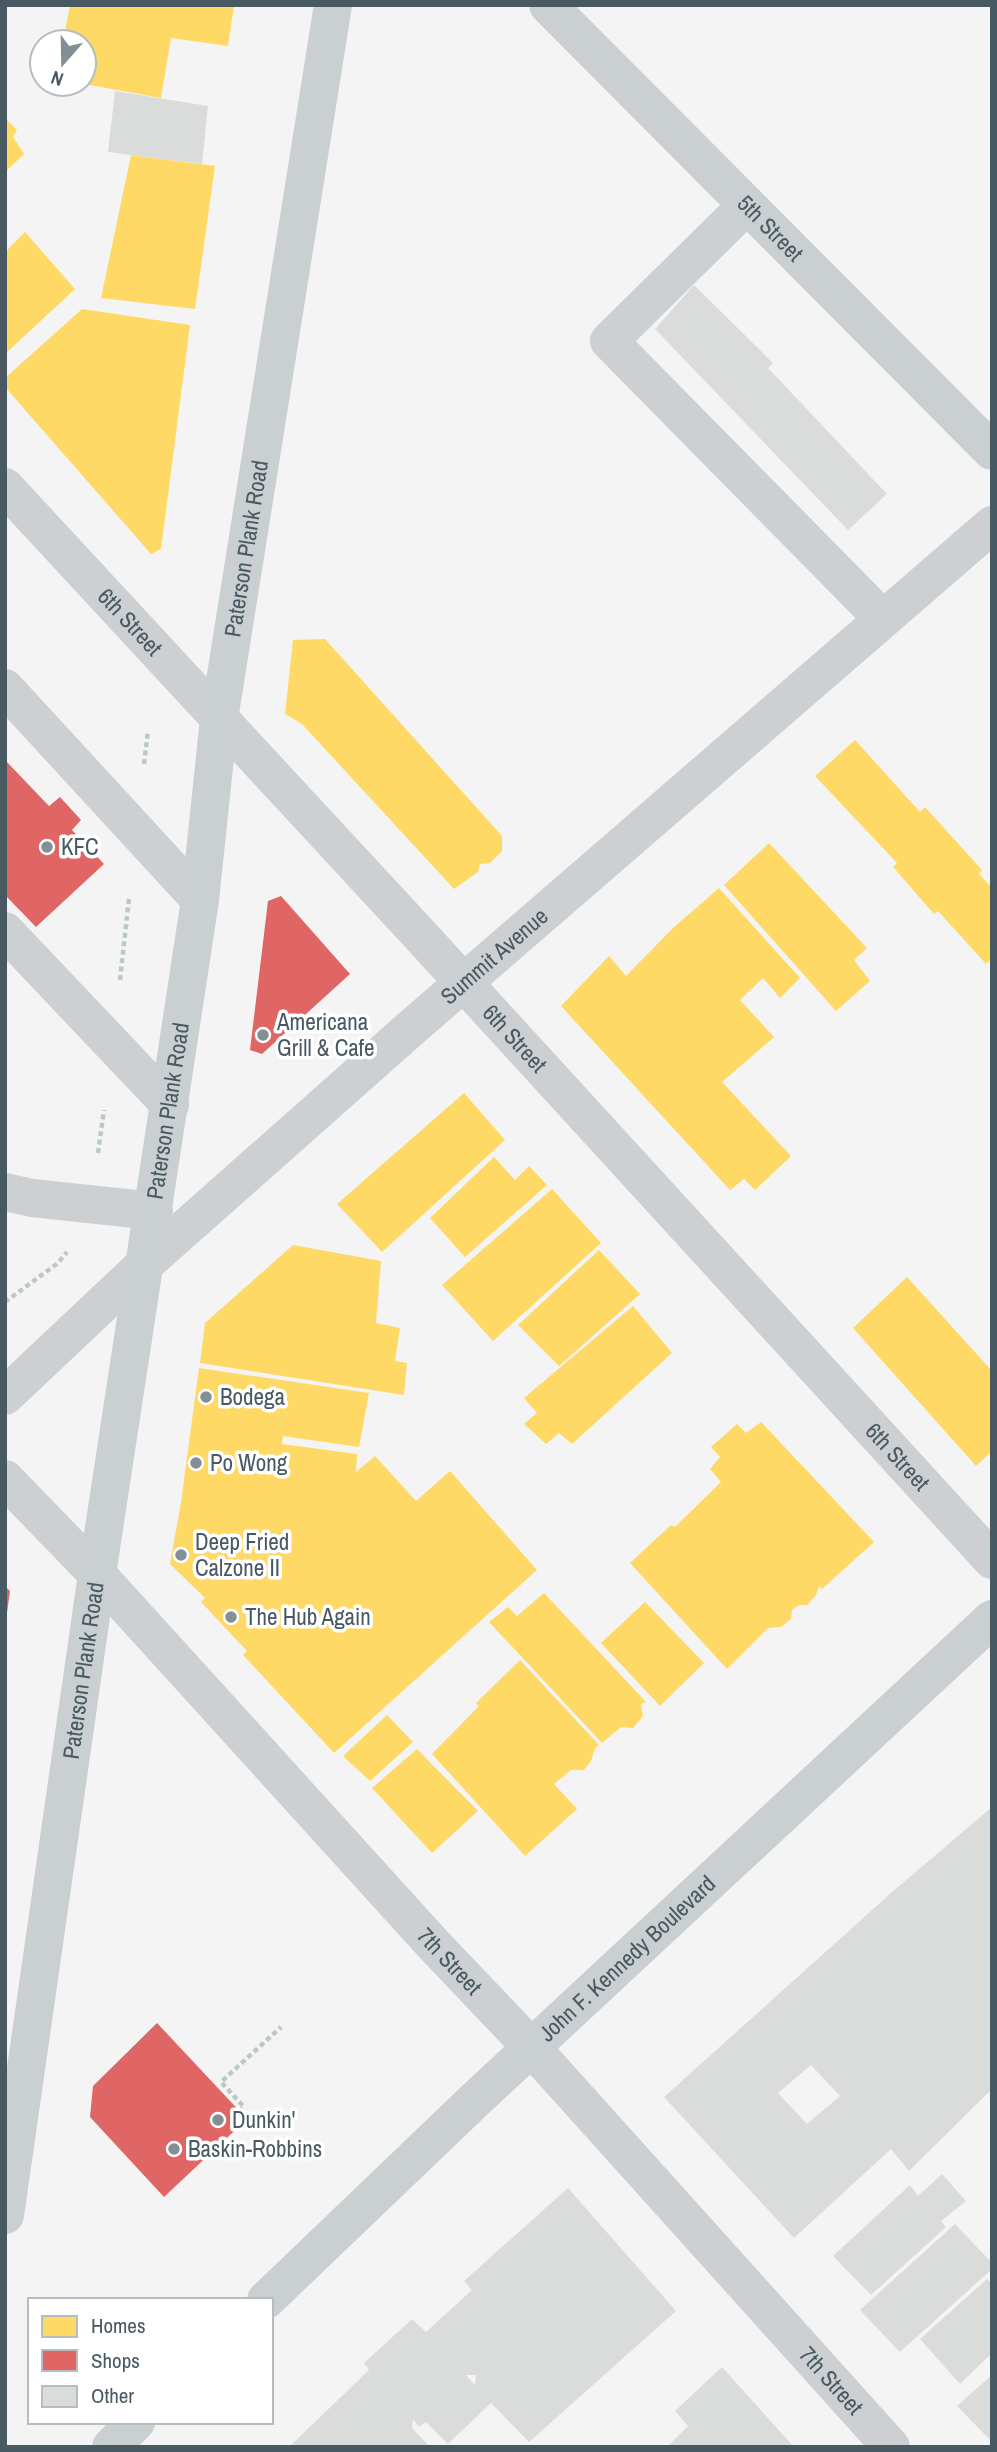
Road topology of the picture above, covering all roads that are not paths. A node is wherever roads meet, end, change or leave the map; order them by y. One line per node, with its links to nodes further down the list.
1 (333, 5): 9 (main road, Paterson Plank Road)
2 (548, 5): 3 (main road, 5th Street)
3 (746, 206): 4 (main road, 5th Street); 7 (street)
4 (992, 451)
5 (5, 487): 9 (street, 6th Street)
6 (992, 525): 7 (street, Summit Avenue)
7 (883, 619): 12 (street, Summit Avenue)
8 (5, 688): 10 (street)
9 (219, 719): 10 (main road, Paterson Plank Road); 12 (street, 6th Street)
10 (200, 901): 13 (main road, Paterson Plank Road)
11 (5, 931): 13 (street)
12 (464, 983): 16 (street, Summit Avenue); 19 (street, 6th Street)
13 (170, 1105): 15 (main road, Paterson Plank Road)
14 (5, 1192): 15 (street)
15 (154, 1211): 16 (main road, Paterson Plank Road)
16 (146, 1263): 17 (street, Summit Avenue); 20 (main road, Paterson Plank Road)
17 (5, 1396)
18 (5, 1479): 20 (street, 7th Street)
19 (992, 1560)
20 (97, 1574): 22 (street, 7th Street); 23 (main road, Paterson Plank Road)
21 (992, 1619): 22 (main road, John F. Kennedy Boulevard)
22 (531, 2048): 24 (main road, John F. Kennedy Boulevard); 27 (street, 7th Street)
23 (5, 2216)
24 (268, 2298)
25 (134, 2424): 26 (main road)
26 (111, 2447)
27 (891, 2447)

